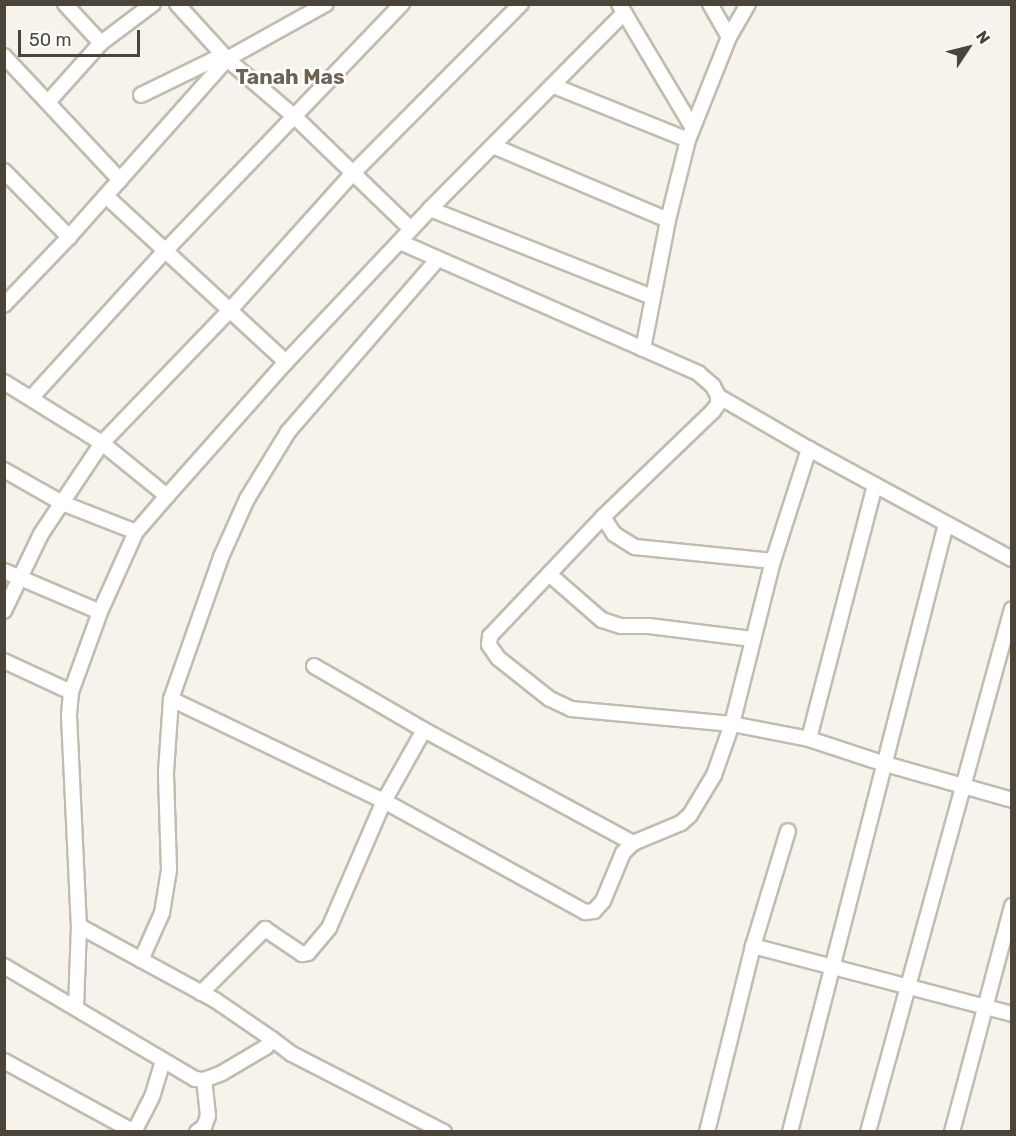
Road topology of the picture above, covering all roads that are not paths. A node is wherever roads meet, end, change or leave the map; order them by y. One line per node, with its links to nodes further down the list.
1 (65, 4): 11 (street)
2 (153, 4): 11 (street)
3 (177, 4): 13 (street)
4 (326, 4): 13 (street)
5 (402, 4): 17 (street)
6 (521, 4): 21 (street)
7 (710, 4): 10 (street)
8 (748, 4): 10 (street)
9 (622, 9): 14 (street); 18 (street)
10 (729, 37): 18 (street)
11 (101, 43): 16 (street)
12 (4, 56): 16 (street)
13 (225, 57): 15 (street); 17 (street); 22 (street)
14 (554, 86): 18 (street); 19 (street)
15 (141, 95)
16 (49, 101): 22 (street)
17 (295, 117): 21 (street); 29 (street)
18 (690, 134): 25 (street)
19 (493, 146): 24 (street); 25 (street)
20 (4, 171): 27 (street)
21 (354, 172): 26 (street); 33 (street)
22 (120, 180): 23 (street)
23 (106, 196): 27 (street); 29 (street)
24 (430, 209): 26 (street); 32 (street)
25 (668, 220): 32 (street)
26 (411, 229): 28 (street)
27 (69, 237): 31 (street)
28 (400, 242): 30 (street); 35 (street)
29 (165, 252): 33 (street); 38 (street)
30 (437, 260): 34 (street); 60 (street)
31 (7, 297)
32 (651, 297): 34 (street)
33 (230, 310): 35 (street); 39 (street)
34 (643, 349): 37 (street)
35 (286, 362): 43 (street)
36 (4, 382): 38 (street)
37 (718, 396): 40 (street); 45 (street)
38 (32, 397): 39 (street)
39 (102, 443): 43 (street); 44 (street)
40 (809, 449): 42 (street); 49 (street)
41 (4, 470): 44 (street)
42 (875, 485): 46 (street); 63 (street)
43 (167, 496): 47 (street)
44 (62, 503): 47 (street); 52 (street)
45 (603, 517): 49 (street); 51 (street)
46 (946, 524): 48 (street); 64 (street)
47 (136, 532): 55 (street)
48 (1011, 559)
49 (773, 561): 56 (street)
50 (4, 571): 52 (street)
51 (549, 574): 56 (street); 61 (street)
52 (18, 579): 54 (street); 55 (street)
53 (1011, 609): 65 (street)
54 (4, 611)
55 (100, 612): 59 (street)
56 (752, 639): 61 (street)
57 (4, 661): 59 (street)
58 (314, 666): 62 (street)
59 (71, 693): 71 (street)
60 (171, 699): 67 (street); 73 (street)
61 (732, 724): 63 (street); 69 (street)
62 (424, 730): 67 (street); 69 (street)
63 (809, 739): 64 (street)
64 (885, 764): 65 (street); 75 (street)
65 (965, 785): 66 (street); 76 (street)
66 (1011, 800)
67 (384, 801): 69 (street); 77 (street)
68 (788, 831): 72 (street)
69 (633, 843)
70 (1011, 906): 79 (street)
71 (79, 926): 73 (street); 78 (street)
72 (753, 946): 75 (street); 88 (street)
73 (141, 960): 77 (street)
74 (4, 966): 78 (street)
75 (831, 967): 76 (street); 89 (street)
76 (906, 987): 79 (street); 90 (street)
77 (201, 993): 81 (street)
78 (75, 1007): 82 (street)
79 (985, 1008): 80 (street); 91 (street)
80 (1011, 1014)
81 (272, 1039): 84 (street); 87 (street)
82 (163, 1060): 84 (street); 85 (street)
83 (4, 1061): 85 (street)
84 (204, 1080): 86 (street)
85 (134, 1131)
86 (197, 1131)
87 (446, 1131)
88 (707, 1131)
89 (790, 1131)
90 (868, 1131)
91 (952, 1131)

